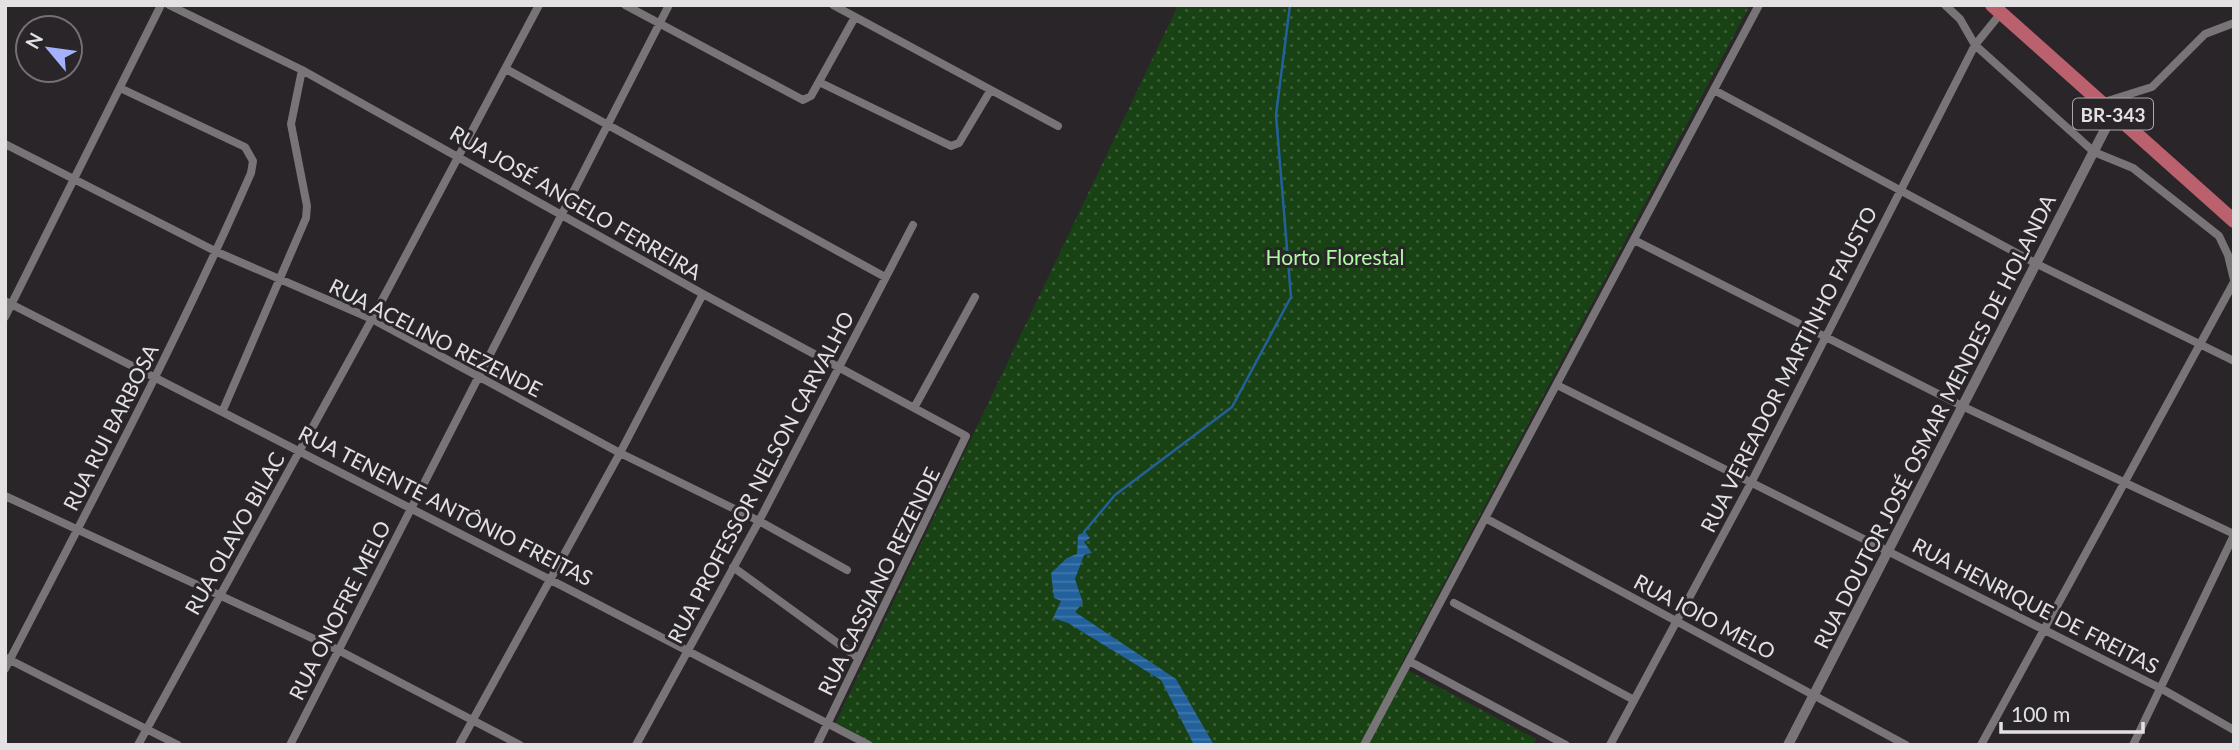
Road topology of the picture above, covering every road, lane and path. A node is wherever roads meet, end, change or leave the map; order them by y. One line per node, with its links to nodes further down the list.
1 (161, 5): 17 (street)
2 (169, 5): 15 (street, RUA JOSÉ ANGELO FERREIRA)
3 (539, 5): 14 (street, RUA OLAVO BILAC)
4 (625, 5): 12 (street)
5 (668, 5): 12 (street, RUA ONOFRE MELO)
6 (833, 5): 10 (street)
7 (1759, 5): 18 (street)
8 (1945, 5): 13 (street)
9 (1997, 9): 13 (street, RUA VEREADOR MARTINHO FAUSTO); 20 (highway, BR-343)
10 (855, 17): 16 (street); 19 (street)
11 (2234, 23): 20 (street)
12 (658, 24): 16 (street); 22 (street, RUA ONOFRE MELO)
13 (1975, 45): 25 (street); 28 (street, RUA VEREADOR MARTINHO FAUSTO)
14 (506, 69): 22 (street); 26 (street, RUA OLAVO BILAC)
15 (302, 70): 26 (street, RUA JOSÉ ANGELO FERREIRA); 36 (street)
16 (819, 82): 19 (street)
17 (120, 88): 27 (street); 33 (street, RUA RUI BARBOSA)
18 (1714, 90): 28 (street); 32 (street)
19 (990, 91): 23 (street)
20 (2101, 103): 21 (highway, BR-343)
21 (2113, 114): 25 (street, RUA DOUTOR JOSÉ OSMAR MENDES DE HOLANDA); 30 (highway, BR-343)
22 (609, 124): 29 (street, RUA ONOFRE MELO); 35 (street)
23 (1058, 126)
24 (5, 144): 27 (street, RUA ACELINO REZENDE)
25 (2094, 152): 34 (street, RUA DOUTOR JOSÉ OSMAR MENDES DE HOLANDA); 37 (street)
26 (457, 154): 29 (street, RUA JOSÉ ANGELO FERREIRA); 42 (street, RUA OLAVO BILAC)
27 (75, 179): 33 (street, RUA ACELINO REZENDE); 40 (street)
28 (1899, 191): 34 (street); 43 (street, RUA VEREADOR MARTINHO FAUSTO)
29 (561, 215): 38 (street, RUA JOSÉ ANGELO FERREIRA); 48 (street, RUA ONOFRE MELO)
30 (2234, 221)
31 (914, 225): 35 (street, RUA PROFESSOR NELSON CARVALHO)
32 (1634, 240): 43 (street); 49 (street)
33 (217, 252): 36 (street, RUA ACELINO REZENDE); 47 (street, RUA RUI BARBOSA)
34 (2037, 264): 44 (street); 50 (street, RUA DOUTOR JOSÉ OSMAR MENDES DE HOLANDA)
35 (885, 277): 46 (street, RUA PROFESSOR NELSON CARVALHO)
36 (282, 279): 42 (street, RUA ACELINO REZENDE); 52 (street)
37 (2234, 281): 44 (street)
38 (703, 294): 46 (street, RUA JOSÉ ANGELO FERREIRA); 55 (street)
39 (975, 297): 51 (street)
40 (8, 303): 41 (street); 47 (street, RUA TENENTE ANTÔNIO FREITAS)
41 (5, 317)
42 (372, 319): 48 (street, RUA ACELINO REZENDE); 54 (street, RUA OLAVO BILAC)
43 (1825, 335): 50 (street); 56 (street, RUA VEREADOR MARTINHO FAUSTO)
44 (2201, 345): 45 (street); 57 (street)
45 (2234, 361)
46 (841, 367): 51 (street, RUA JOSÉ ANGELO FERREIRA); 61 (street, RUA PROFESSOR NELSON CARVALHO)
47 (155, 376): 52 (street, RUA TENENTE ANTÔNIO FREITAS); 62 (street, RUA RUI BARBOSA)
48 (478, 377): 55 (street, RUA ACELINO REZENDE); 59 (street, RUA ONOFRE MELO)
49 (1557, 385): 56 (street, RUA HENRIQUE DE FREITAS); 60 (street)
50 (1964, 407): 57 (street); 64 (street, RUA DOUTOR JOSÉ OSMAR MENDES DE HOLANDA)
51 (914, 408): 53 (street, RUA JOSÉ ANGELO FERREIRA)
52 (223, 411): 54 (street, RUA TENENTE ANTÔNIO FREITAS)
53 (963, 434): 74 (street, RUA CASSIANO REZENDE)
54 (300, 449): 59 (street, RUA TENENTE ANTÔNIO FREITAS); 68 (street, RUA OLAVO BILAC)
55 (620, 453): 61 (street, RUA ACELINO REZENDE); 67 (street)
56 (1752, 481): 64 (street, RUA HENRIQUE DE FREITAS); 70 (street, RUA VEREADOR MARTINHO FAUSTO)
57 (2124, 484): 63 (street); 71 (street)
58 (5, 496): 62 (street)
59 (409, 510): 67 (street, RUA TENENTE ANTÔNIO FREITAS); 73 (street, RUA ONOFRE MELO)
60 (1487, 519): 70 (street, RUA IOIO MELO); 76 (street)
61 (759, 521): 65 (street, RUA PROFESSOR NELSON CARVALHO); 66 (street, RUA ACELINO REZENDE)
62 (77, 531): 68 (street); 75 (street, RUA RUI BARBOSA)
63 (2234, 535): 78 (street)
64 (1890, 551): 71 (street, RUA HENRIQUE DE FREITAS); 79 (street, RUA DOUTOR JOSÉ OSMAR MENDES DE HOLANDA)
65 (733, 566): 72 (street, RUA PROFESSOR NELSON CARVALHO); 74 (street)
66 (847, 570)
67 (549, 579): 72 (street, RUA TENENTE ANTÔNIO FREITAS); 81 (street)
68 (220, 593): 73 (street); 83 (street, RUA OLAVO BILAC)
69 (1454, 603): 80 (street)
70 (1676, 621): 79 (street, RUA IOIO MELO); 80 (street, RUA VEREADOR MARTINHO FAUSTO)
71 (2045, 630): 78 (street, RUA HENRIQUE DE FREITAS); 98 (street)
72 (688, 649): 82 (street, RUA TENENTE ANTÔNIO FREITAS); 90 (street, RUA PROFESSOR NELSON CARVALHO)
73 (338, 650): 81 (street); 87 (street, RUA ONOFRE MELO)
74 (858, 658): 82 (street, RUA CASSIANO REZENDE)
75 (8, 659): 77 (street, RUA RUI BARBOSA); 83 (street)
76 (1409, 661): 93 (street); 94 (street)
77 (5, 669)
78 (2162, 689): 84 (street, RUA HENRIQUE DE FREITAS); 99 (street)
79 (1815, 695): 96 (street, RUA DOUTOR JOSÉ OSMAR MENDES DE HOLANDA); 97 (street, RUA IOIO MELO)
80 (1634, 700): 95 (street, RUA VEREADOR MARTINHO FAUSTO)
81 (473, 719): 88 (street); 89 (street)
82 (827, 724): 91 (street, RUA CASSIANO REZENDE); 92 (street, RUA TENENTE ANTÔNIO FREITAS)
83 (147, 729): 85 (street, RUA OLAVO BILAC); 86 (street)
84 (2234, 730)
85 (138, 745)
86 (178, 745)
87 (290, 745)
88 (459, 745)
89 (520, 745)
90 (636, 745)
91 (817, 745)
92 (869, 745)
93 (1364, 745)
94 (1566, 745)
95 (1610, 745)
96 (1788, 745)
97 (1906, 745)
98 (1981, 745)
99 (2133, 745)

